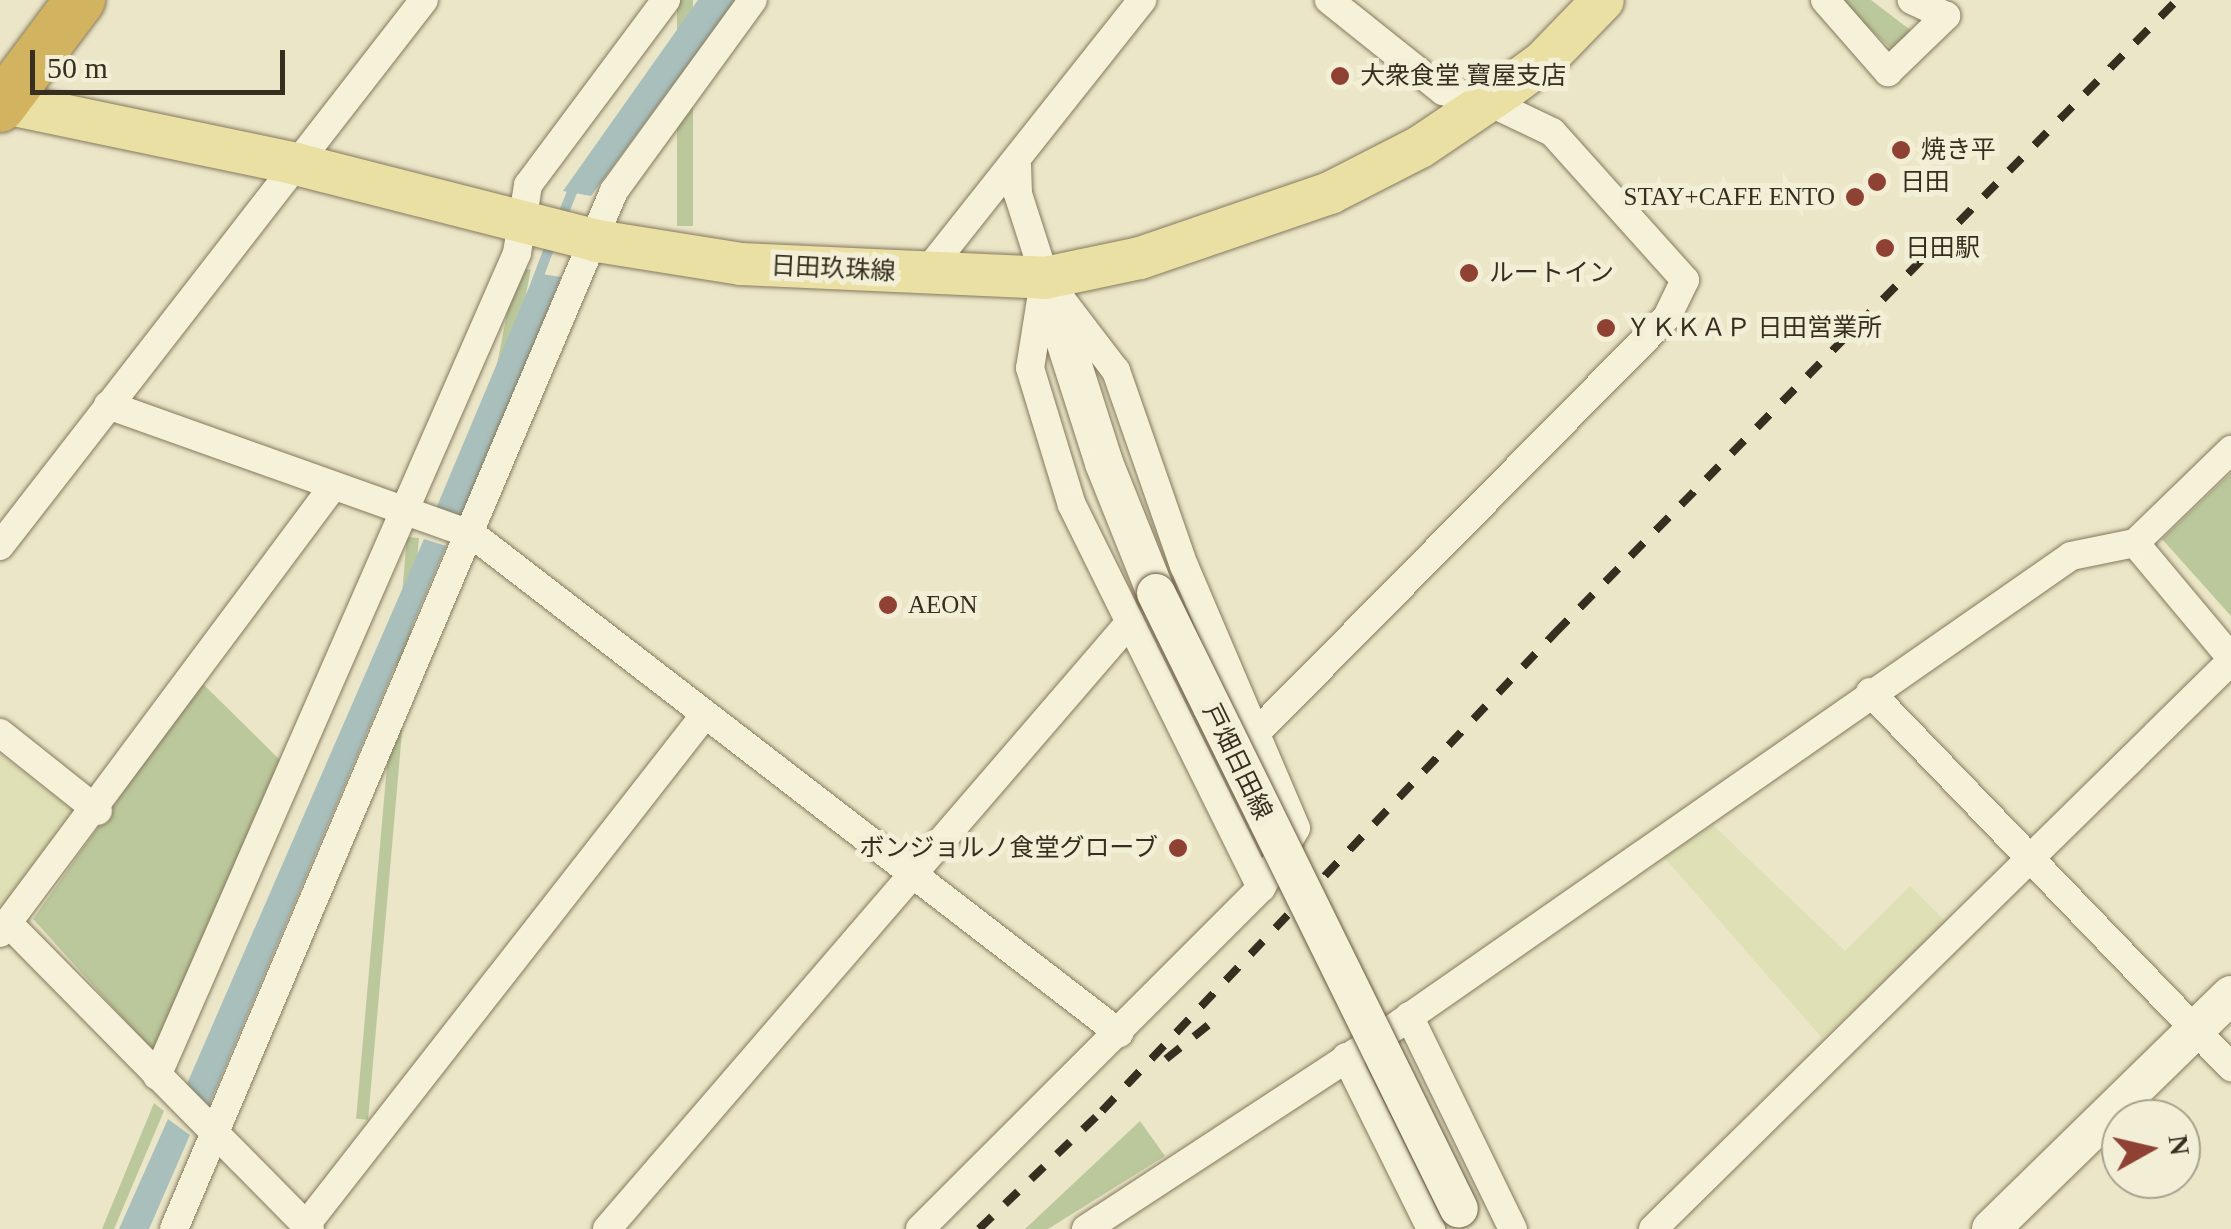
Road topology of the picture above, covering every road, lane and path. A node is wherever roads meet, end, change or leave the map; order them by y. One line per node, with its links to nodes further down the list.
1 (80, 0): 12 (highway)
2 (424, 0): 14 (street)
3 (666, 0): 15 (street)
4 (753, 0): 16 (street)
5 (1142, 0): 13 (street)
6 (1329, 0): 11 (street)
7 (1602, 0): 11 (main road, 日田玖珠線)
8 (1824, 0): 10 (street)
9 (1911, 0): 10 (street)
10 (1953, 8)
11 (1487, 101): 18 (main road, 日田玖珠線); 30 (street)
12 (1, 104): 14 (main road, 日田玖珠線)
13 (1016, 159): 17 (street); 18 (street)
14 (296, 164): 15 (main road, 日田玖珠線); 19 (street)
15 (522, 222): 16 (main road, 日田玖珠線); 22 (street)
16 (598, 241): 17 (main road, 日田玖珠線); 23 (street)
17 (925, 274): 18 (main road, 日田玖珠線)
18 (1045, 278): 26 (street); 30 (street); 45 (main road, 戸畑日田線, bridge)
19 (108, 405): 21 (street); 25 (street)
20 (2231, 450): 24 (street)
21 (331, 490): 22 (street); 32 (street)
22 (407, 512): 23 (street); 43 (street)
23 (473, 535): 29 (street); 44 (street)
24 (2136, 542): 27 (street); 28 (street)
25 (0, 546)
26 (1130, 622): 34 (street); 35 (street)
27 (2231, 660): 33 (street)
28 (1870, 692): 33 (street); 38 (street)
29 (703, 717): 34 (street); 46 (street)
30 (1259, 730): 35 (street)
31 (0, 734): 32 (street)
32 (98, 811): 36 (street)
33 (2031, 859): 39 (street); 52 (street)
34 (914, 877): 40 (street); 48 (street)
35 (1260, 888): 40 (street)
36 (4, 928): 43 (street)
37 (2231, 995): 39 (main road)
38 (1410, 1016): 41 (street); 51 (street)
39 (2196, 1030): 42 (street); 53 (main road)
40 (1119, 1033): 49 (street)
41 (1346, 1056): 45 (street); 50 (street)
42 (2231, 1067)
43 (157, 1076): 44 (street)
44 (216, 1134): 46 (street); 47 (street)
45 (1440, 1223)
46 (308, 1227)
47 (174, 1229)
48 (607, 1229)
49 (920, 1229)
50 (1086, 1229)
51 (1513, 1229)
52 (1653, 1229)
53 (1991, 1229)

